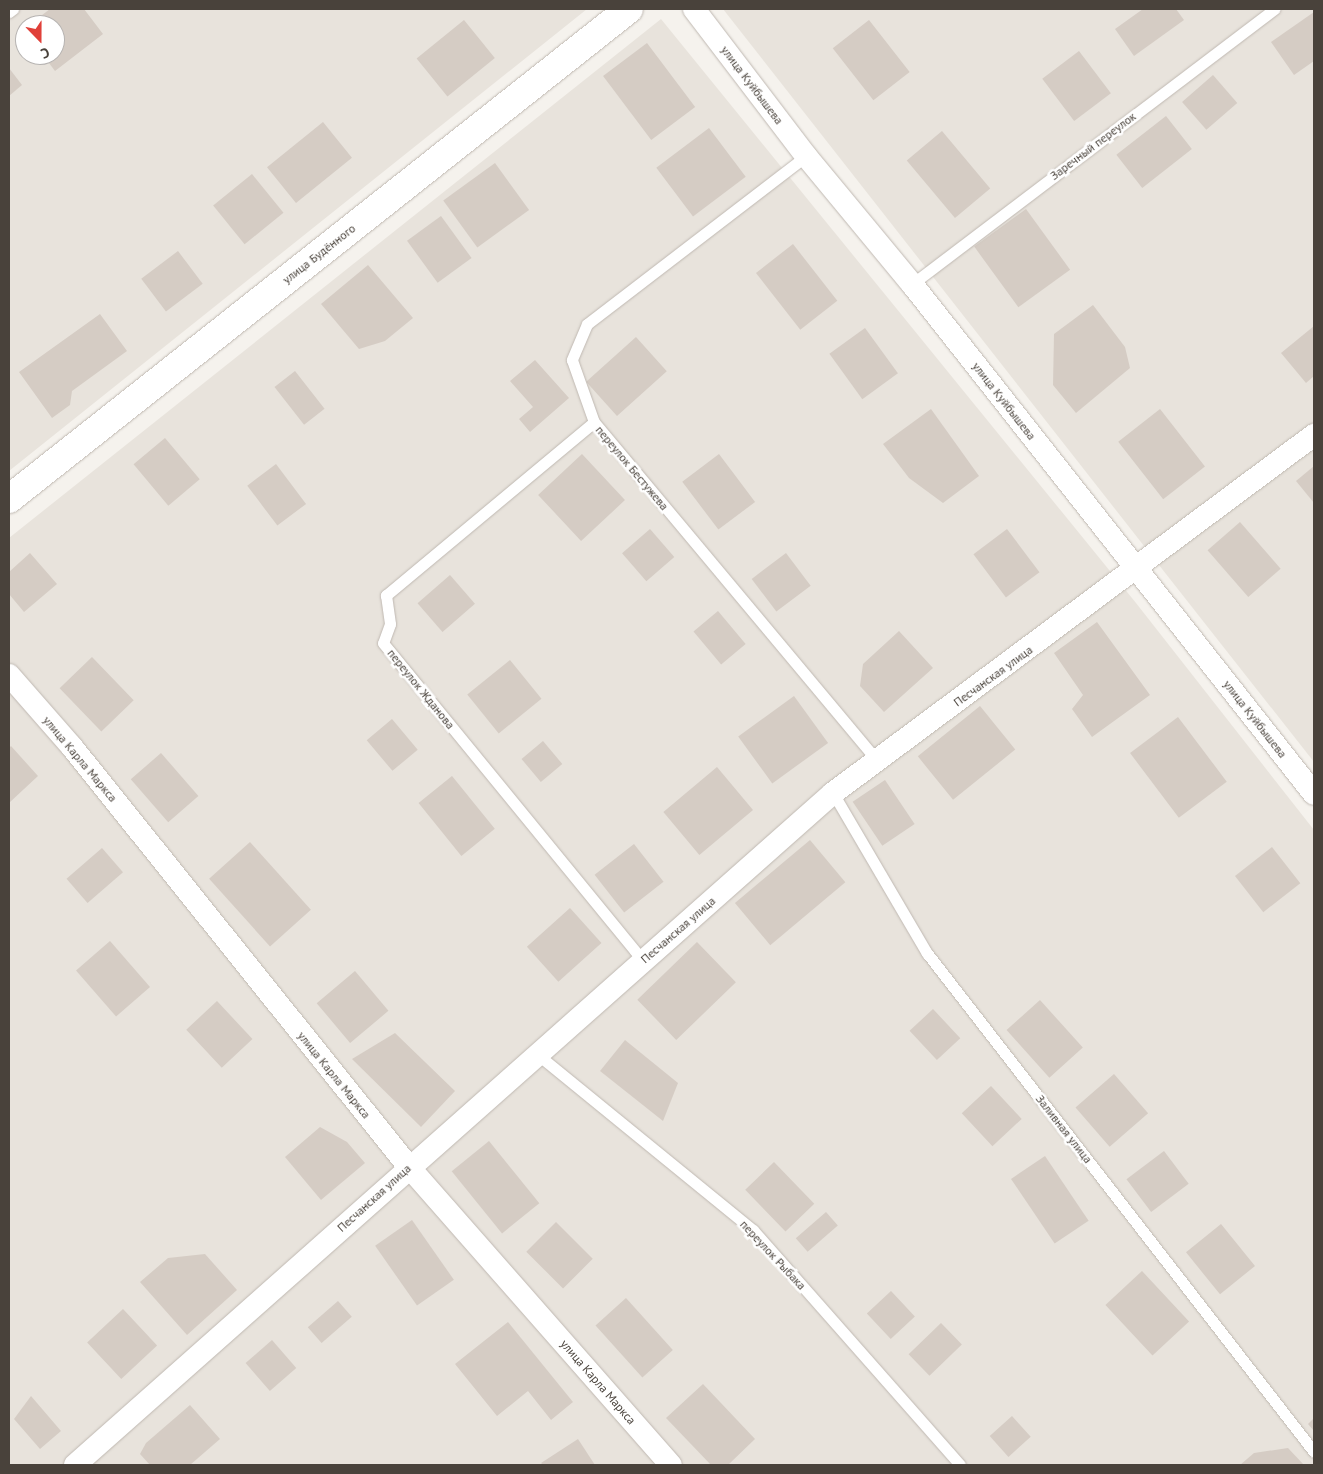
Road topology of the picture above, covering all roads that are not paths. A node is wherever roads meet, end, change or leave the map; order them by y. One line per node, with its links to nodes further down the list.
1 (13, 9): 5 (lane)
2 (629, 9): 10 (street, улица Будённого)
3 (694, 9): 6 (street, улица Куйбышева)
4 (1274, 9): 7 (lane, Заречный переулок)
5 (9, 12)
6 (806, 156): 7 (street, улица Куйбышева); 8 (lane, переулок Бестужева)
7 (912, 284): 11 (street, улица Куйбышева)
8 (594, 422): 13 (lane, переулок Бестужева); 16 (lane, переулок Жданова)
9 (1314, 435): 11 (street, Песчанская улица)
10 (9, 499)
11 (1137, 570): 13 (street, Песчанская улица); 15 (street, улица Куйбышева)
12 (9, 675): 18 (street, улица Карла Маркса)
13 (877, 761): 14 (street, Песчанская улица)
14 (833, 793): 16 (street, Песчанская улица); 19 (lane, Заливная улица)
15 (1314, 794)
16 (643, 961): 17 (street, Песчанская улица)
17 (537, 1054): 18 (street, Песчанская улица); 22 (lane, переулок Рыбака)
18 (409, 1167): 20 (street, Песчанская улица); 21 (street, улица Карла Маркса)
19 (1314, 1452)
20 (75, 1465)
21 (671, 1465)
22 (960, 1465)

